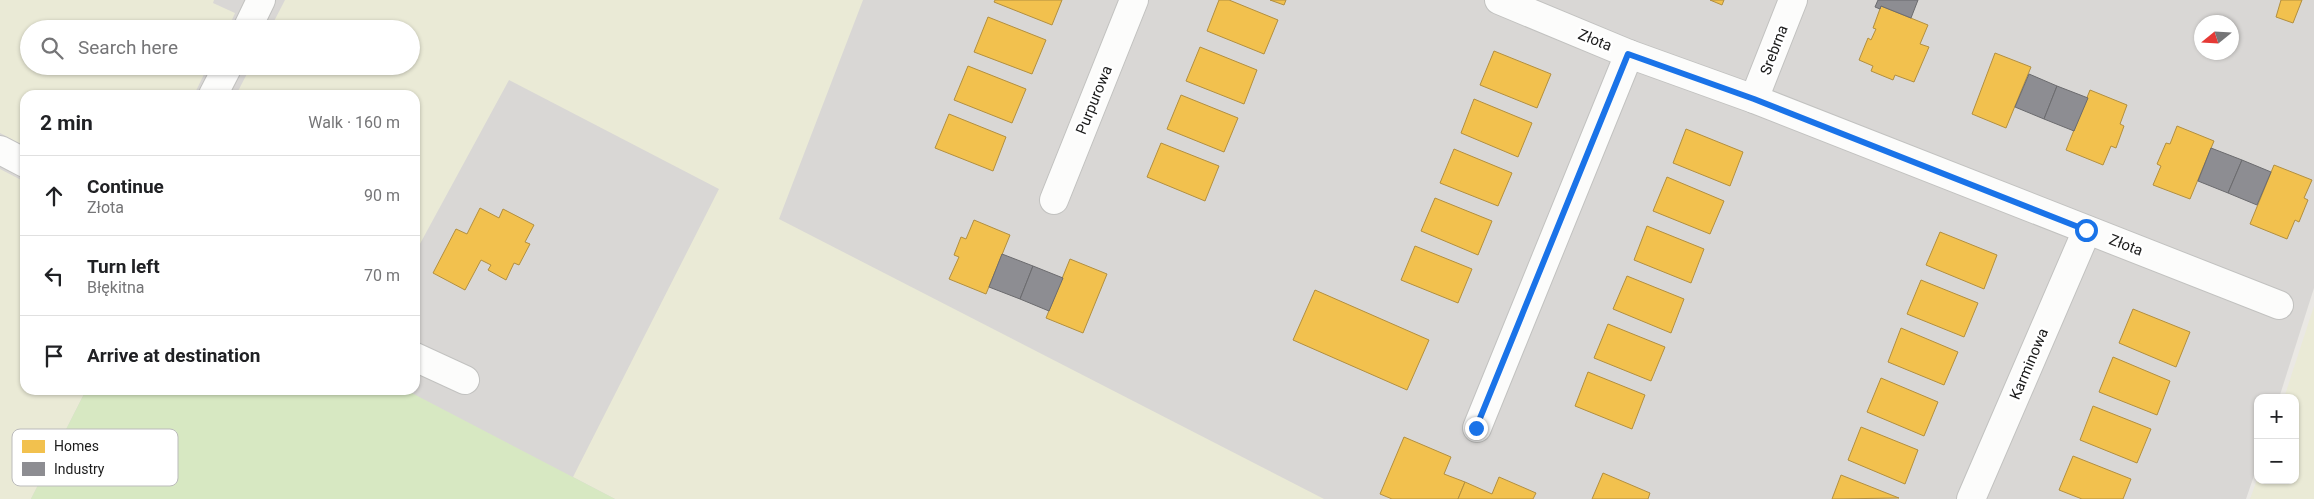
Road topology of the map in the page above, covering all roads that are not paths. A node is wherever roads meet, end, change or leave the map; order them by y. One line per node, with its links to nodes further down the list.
1 (261, 0): 5 (street)
2 (1134, 0): 12 (street, Purpurowa)
3 (1499, 0): 6 (street, Złota)
4 (1793, 0): 9 (street, Srebrna)
5 (251, 20)
6 (1628, 54): 9 (street, Złota); 17 (street)
7 (223, 75): 8 (street)
8 (216, 90)
9 (1754, 99): 13 (street, Złota)
10 (0, 150): 11 (street)
11 (20, 160)
12 (1054, 200)
13 (2086, 230): 14 (street, Złota); 18 (street, Karminowa)
14 (2279, 305)
15 (420, 359): 16 (street)
16 (465, 380)
17 (1476, 428)
18 (1971, 499)

